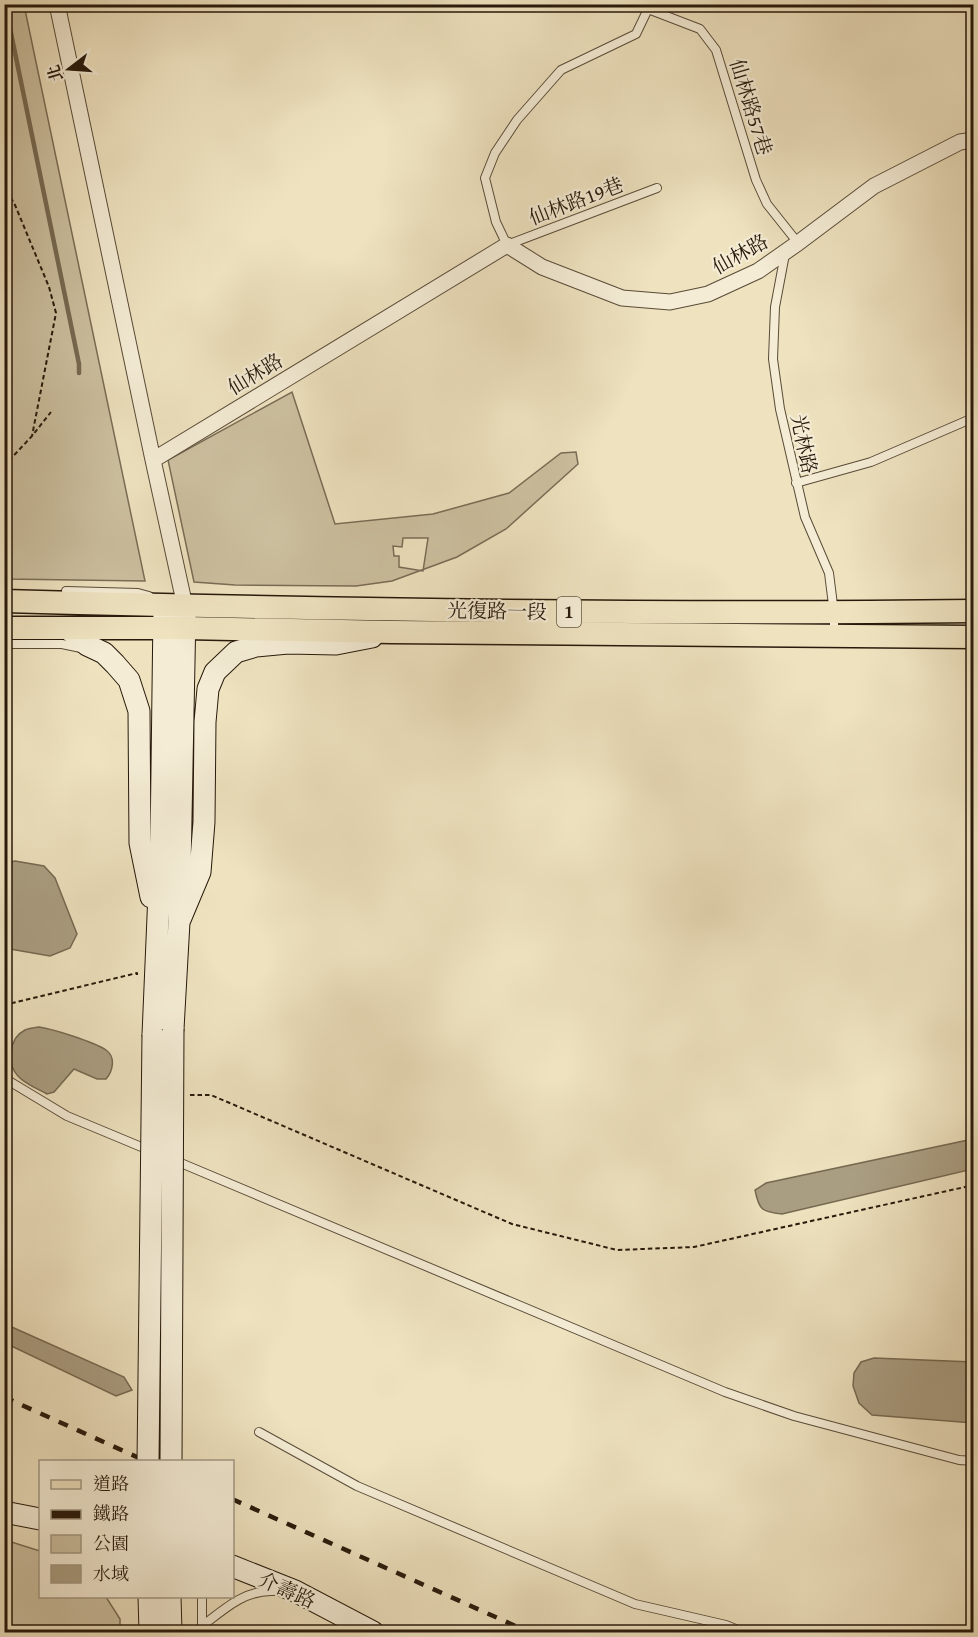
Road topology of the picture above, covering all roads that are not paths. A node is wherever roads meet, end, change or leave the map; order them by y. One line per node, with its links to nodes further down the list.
1 (57, 4): 9 (street)
2 (646, 7): 5 (lane, 仙林路57巷); 6 (lane)
3 (974, 140): 5 (street, 仙林路)
4 (657, 188): 6 (lane, 仙林路19巷)
5 (798, 243): 7 (street, 仙林路)
6 (507, 245): 7 (street, 仙林路); 9 (street, 仙林路)
7 (785, 253): 10 (lane, 光林路)
8 (973, 418): 10 (lane)
9 (153, 460): 15 (street)
10 (796, 483): 14 (lane, 光林路)
11 (60, 591): 15 (lane)
12 (4, 601): 15 (main road)
13 (974, 612): 14 (main road, 光復路一段 / 1)
14 (834, 613): 15 (main road, 光復路一段 / 1); 19 (lane, 光林路)
15 (174, 617): 17 (main road); 18 (main road, 1); 23 (street); 24 (street)
16 (4, 628): 17 (main road)
17 (67, 628): 22 (street)
18 (391, 632): 19 (main road, 光復路一段 / 1); 23 (street)
19 (834, 636): 20 (main road, 光復路一段 / 1)
20 (974, 637)
21 (4, 644): 22 (lane)
22 (104, 653): 24 (street)
23 (179, 922): 28 (street, bridge)
24 (158, 926): 27 (street, bridge)
25 (4, 1078): 29 (lane)
26 (259, 1432): 42 (lane)
27 (148, 1460)
28 (171, 1460)
29 (974, 1461)
30 (4, 1512): 31 (street)
31 (39, 1519)
32 (234, 1567): 33 (street, 介壽路)
33 (295, 1591): 37 (lane); 41 (street, 介壽路)
34 (170, 1598): 40 (street)
35 (202, 1598): 37 (lane)
36 (144, 1600): 38 (lane); 39 (street)
37 (202, 1630)
38 (143, 1632)
39 (150, 1632)
40 (171, 1632)
41 (373, 1632)
42 (743, 1632)

